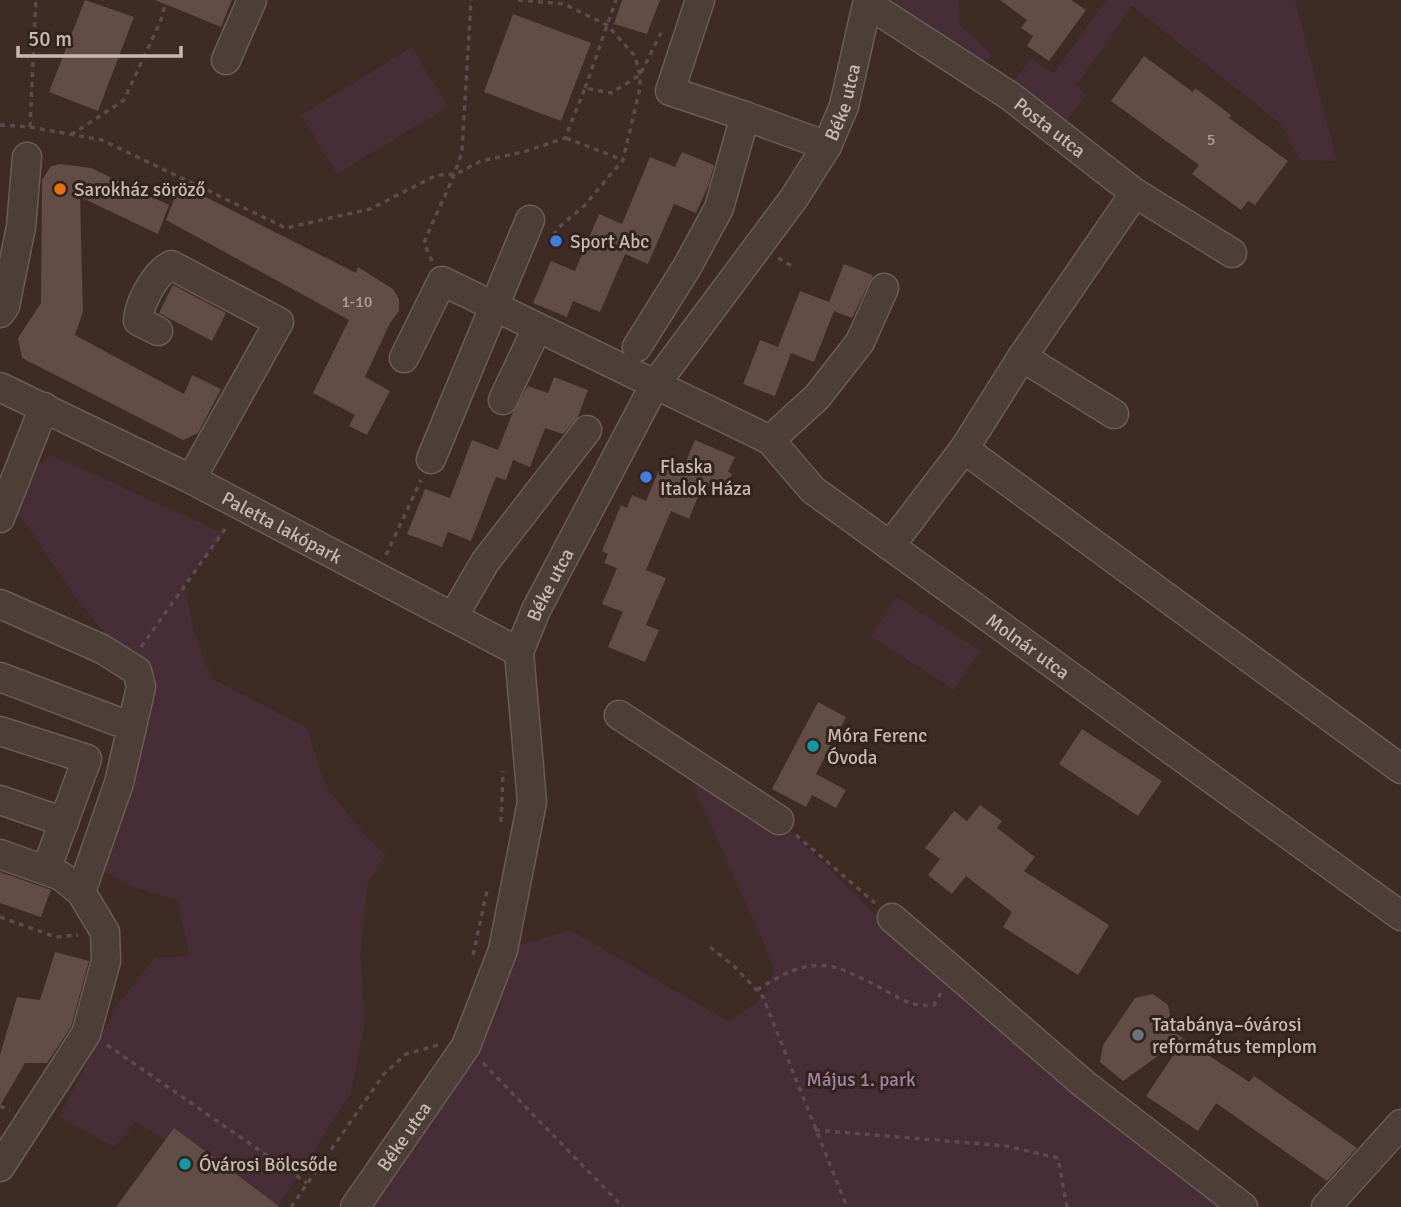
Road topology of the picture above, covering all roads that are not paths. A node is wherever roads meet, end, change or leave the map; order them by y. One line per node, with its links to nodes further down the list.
1 (252, 0): 4 (street)
2 (700, 0): 5 (street)
3 (867, 1): 6 (street, Béke utca); 8 (street, Posta utca)
4 (226, 60)
5 (745, 116): 6 (street); 16 (street)
6 (827, 146): 19 (street, Béke utca)
7 (27, 157): 13 (street)
8 (1135, 193): 10 (street, Posta utca); 17 (street)
9 (530, 220): 12 (street)
10 (1232, 253)
11 (884, 288): 25 (street)
12 (493, 307): 14 (street, Molnár utca); 18 (street, Molnár utca); 27 (street)
13 (0, 313)
14 (537, 328): 19 (street, Molnár utca); 21 (street)
15 (158, 331): 28 (street)
16 (637, 346)
17 (1021, 357): 23 (street); 26 (street)
18 (404, 358)
19 (654, 386): 25 (street, Molnár utca); 33 (street, Béke utca)
20 (0, 387): 22 (street, Paletta lakópark)
21 (503, 400)
22 (44, 407): 28 (street, Paletta lakópark); 29 (street)
23 (1114, 414)
24 (587, 430): 32 (street)
25 (770, 440): 30 (street, Molnár utca)
26 (964, 449): 30 (street); 38 (street)
27 (431, 459)
28 (191, 478): 32 (street, Paletta lakópark)
29 (0, 518)
30 (890, 546): 45 (street, Molnár utca)
31 (0, 604): 44 (street)
32 (453, 617): 33 (street, Paletta lakópark)
33 (519, 652): 49 (street, Béke utca)
34 (0, 677): 36 (street)
35 (619, 715): 40 (street)
36 (116, 721)
37 (0, 731): 41 (street)
38 (1401, 769)
39 (0, 800): 41 (street)
40 (779, 820)
41 (64, 822): 43 (street)
42 (0, 853): 43 (street)
43 (46, 870): 44 (street)
44 (81, 892): 48 (street)
45 (1401, 916)
46 (892, 918): 50 (street)
47 (1401, 1124): 51 (street)
48 (0, 1167)
49 (355, 1207)
50 (1243, 1207)
51 (1326, 1207)

